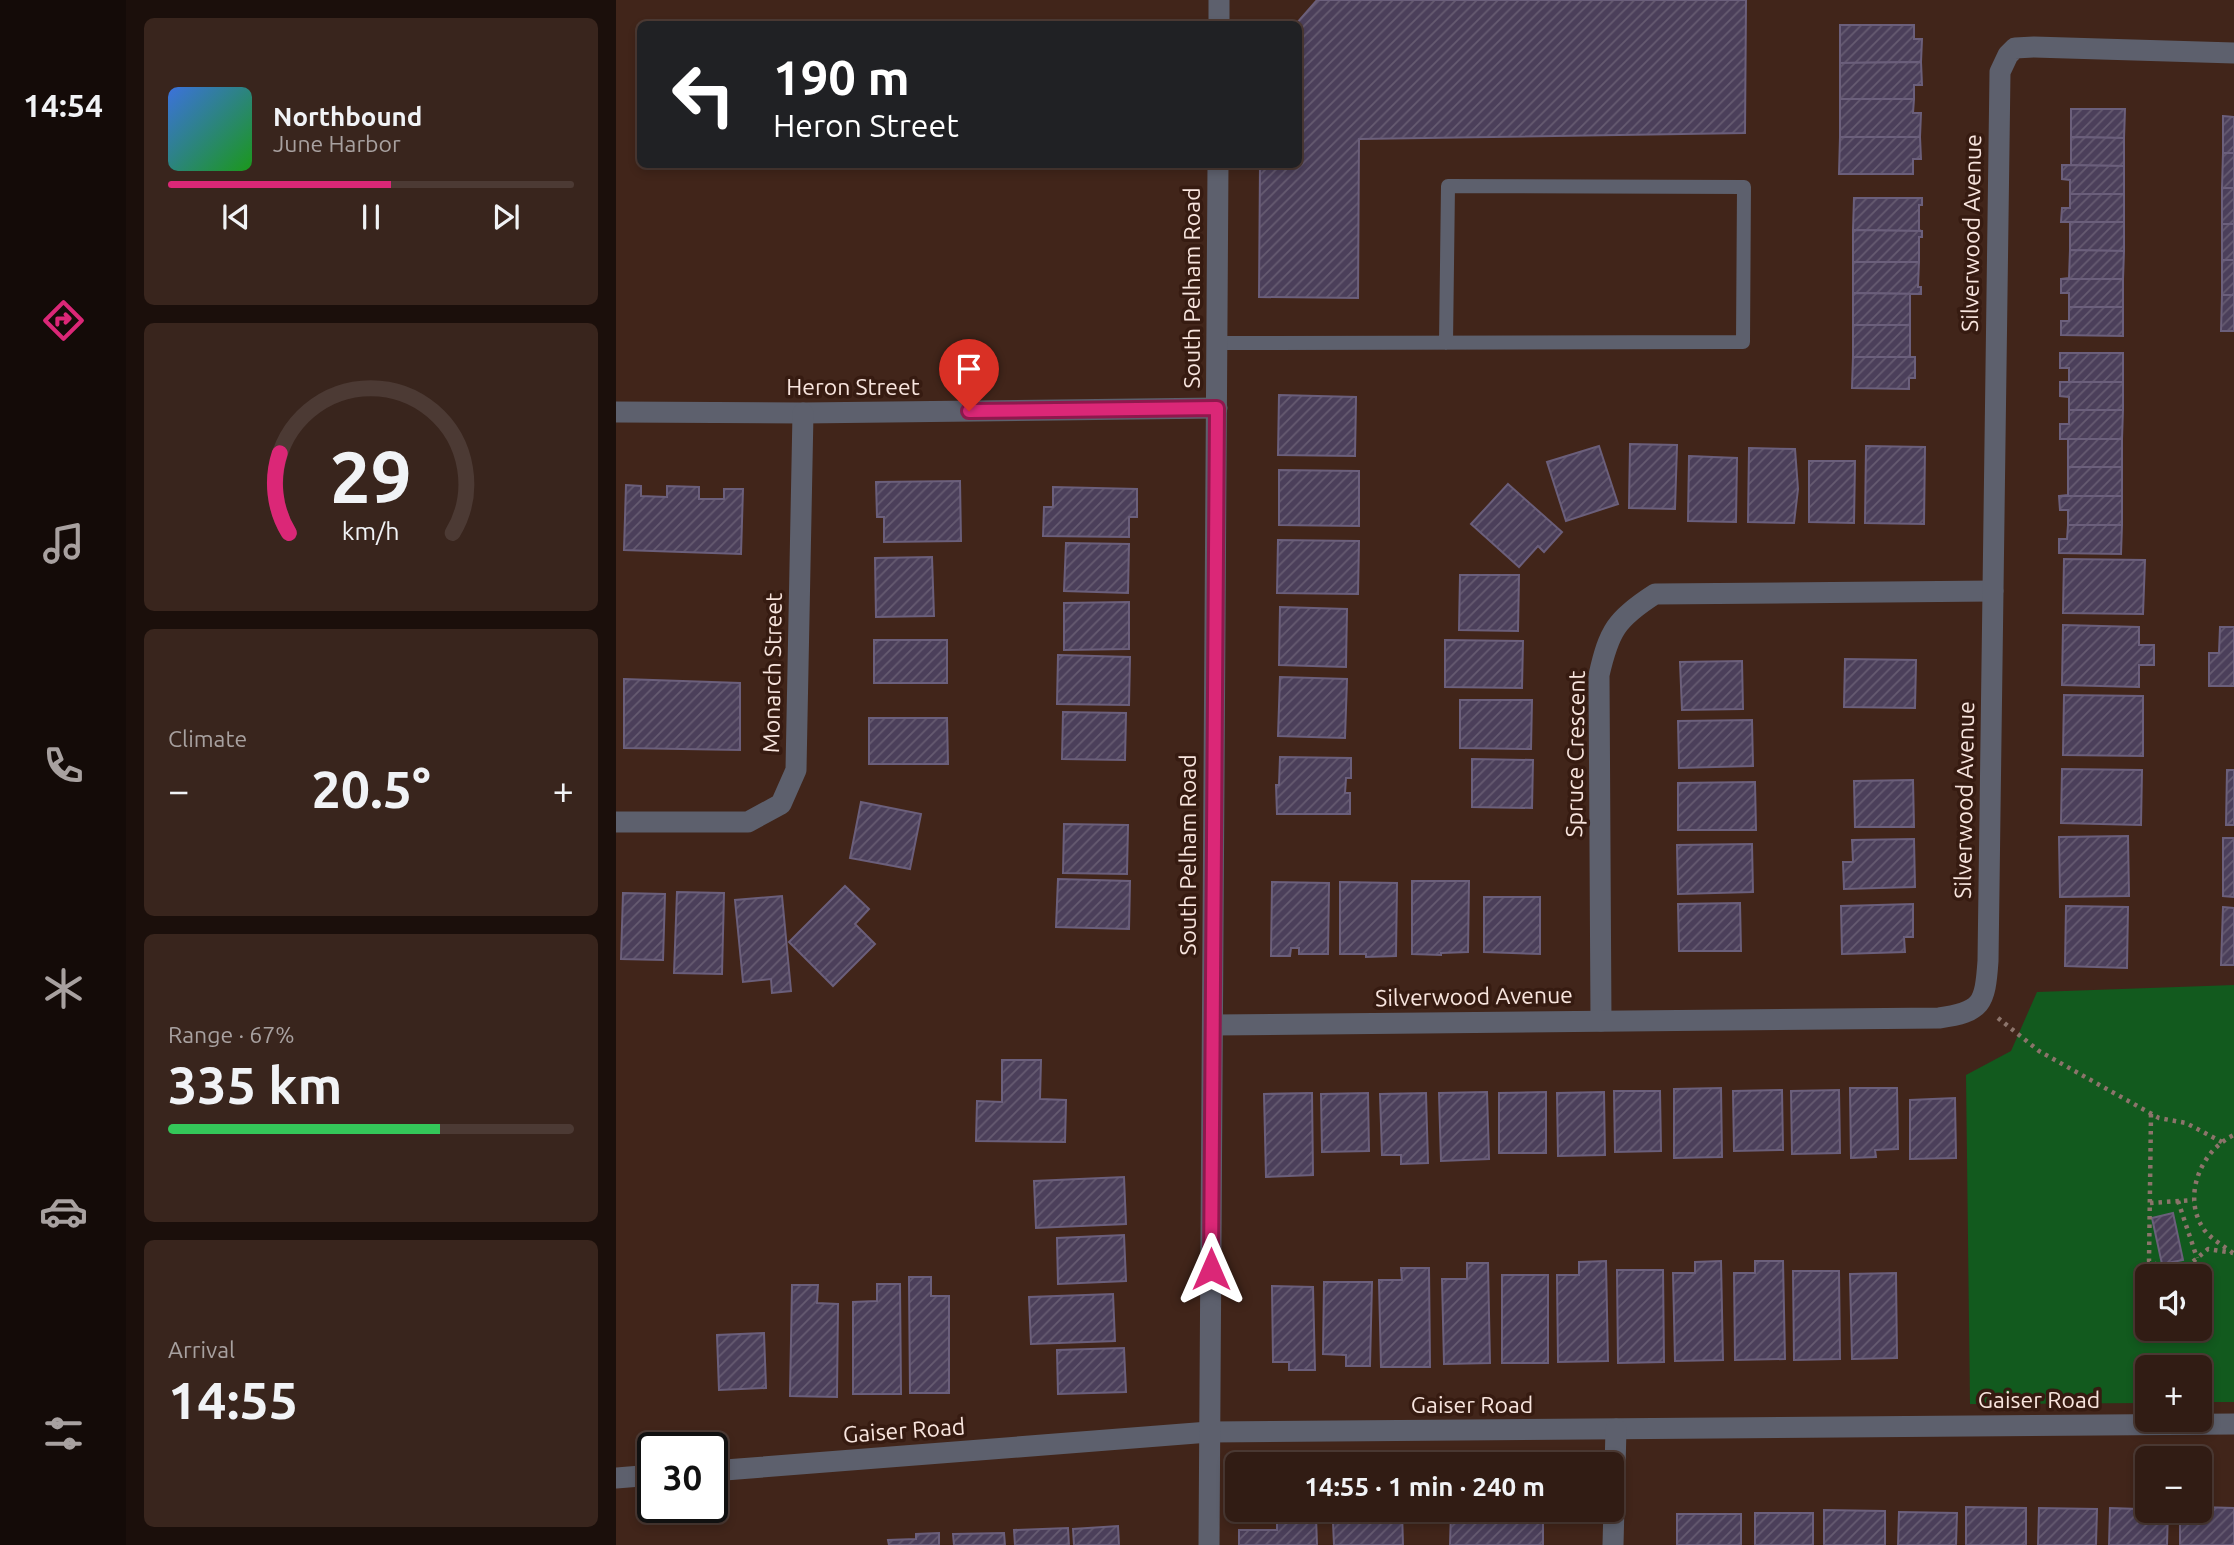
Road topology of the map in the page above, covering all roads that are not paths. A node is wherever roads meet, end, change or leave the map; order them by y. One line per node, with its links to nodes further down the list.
1 (1219, 0): 2 (street)
2 (1219, 21)
3 (2234, 53): 10 (street, Silverwood Avenue)
4 (1218, 168): 5 (street, South Pelham Road)
5 (1217, 343): 6 (lane); 7 (street, South Pelham Road)
6 (1446, 343): 6 (lane)
7 (1217, 408): 9 (street, Heron Street); 13 (street, South Pelham Road)
8 (616, 412): 9 (street, Heron Street)
9 (803, 413): 11 (street, Monarch Street)
10 (1993, 591): 12 (street, Spruce Crescent); 12 (street, Silverwood Avenue)
11 (616, 822)
12 (1601, 1021): 13 (street, Silverwood Avenue)
13 (1213, 1025): 16 (street, South Pelham Road)
14 (2234, 1424): 15 (street, Gaiser Road)
15 (1616, 1429): 16 (street, Gaiser Road); 21 (street)
16 (1209, 1432): 17 (street, Gaiser Road); 20 (street, South Pelham Road)
17 (728, 1470)
18 (637, 1476): 19 (street)
19 (616, 1478)
20 (1209, 1545)
21 (1614, 1545)

